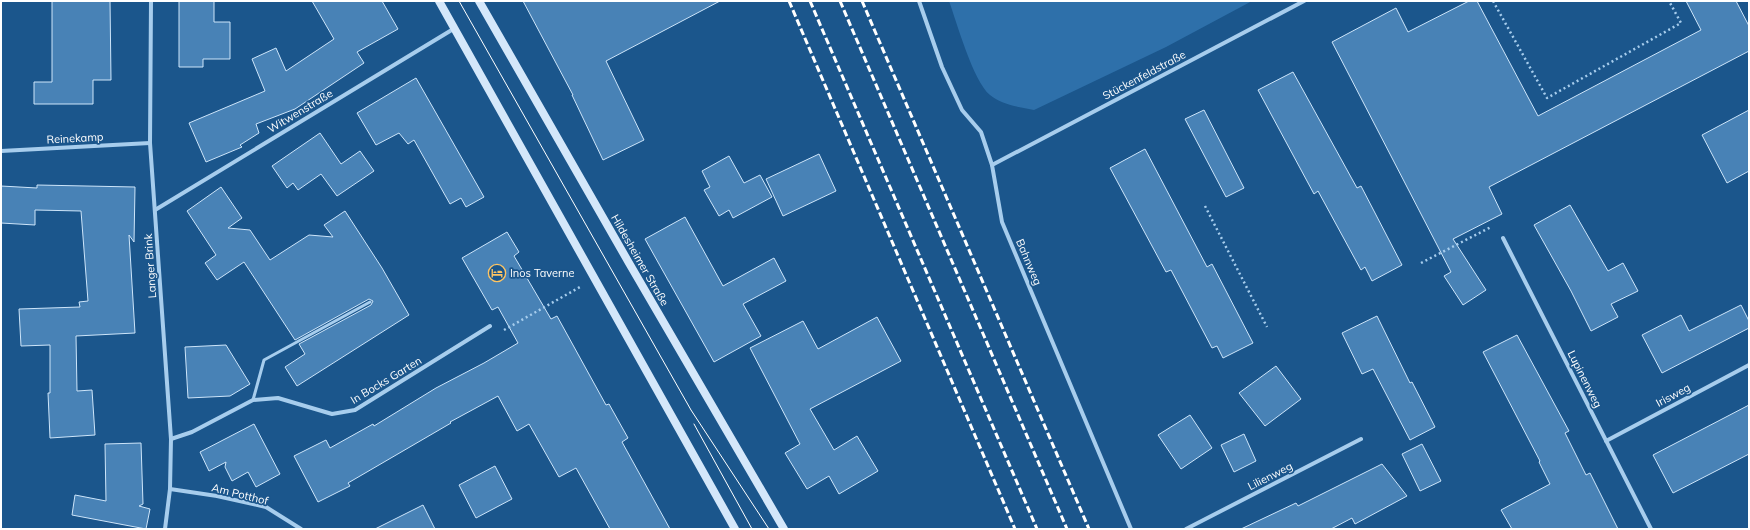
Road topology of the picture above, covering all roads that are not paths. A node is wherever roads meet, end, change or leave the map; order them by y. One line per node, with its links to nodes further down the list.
1 (151, 1): 7 (street, Langer Brink)
2 (439, 1): 6 (street)
3 (478, 1): 23 (street, Hildesheimer Straße)
4 (919, 1): 9 (street, Bahnweg)
5 (1304, 1): 9 (street, Stückenfeldstraße)
6 (455, 28): 10 (street, Witwenstraße); 22 (street)
7 (150, 143): 8 (street, Reinekamp); 10 (street, Langer Brink)
8 (1, 151)
9 (992, 165): 24 (street, Bahnweg)
10 (155, 210): 16 (street, Langer Brink)
11 (1503, 238): 18 (street, Lupinenweg)
12 (370, 302): 15 (lane)
13 (490, 326): 15 (street, In Bocks Garten)
14 (1749, 365): 18 (street, Irisweg)
15 (253, 400): 16 (street, In Bocks Garten)
16 (171, 439): 19 (street, Langer Brink)
17 (1361, 439): 25 (street, Lilienweg)
18 (1606, 441): 26 (street, Lupinenweg)
19 (170, 489): 20 (street, Langer Brink); 21 (street, Am Potthof)
20 (165, 529)
21 (301, 529)
22 (735, 529)
23 (784, 529)
24 (1131, 529)
25 (1186, 529)
26 (1651, 529)

